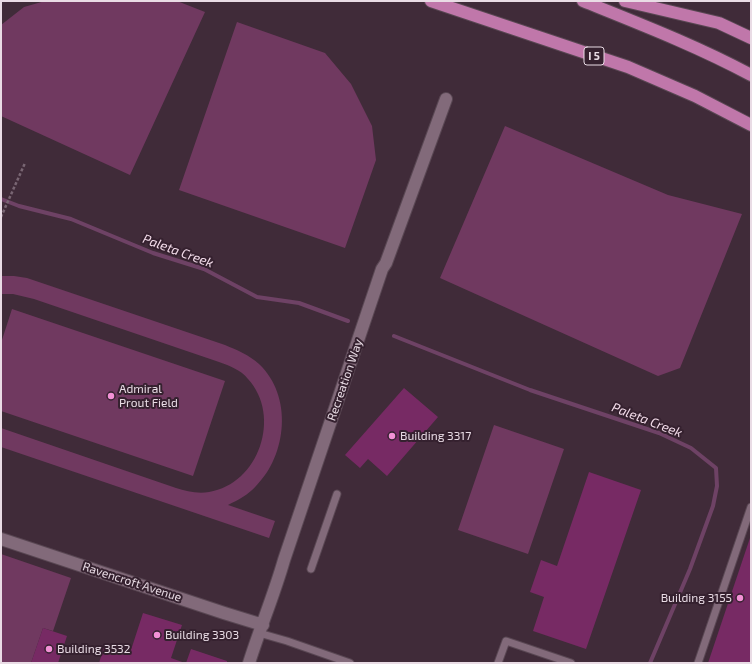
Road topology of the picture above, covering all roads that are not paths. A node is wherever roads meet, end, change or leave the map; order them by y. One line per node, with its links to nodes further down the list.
1 (431, 1): 7 (highway, I 5)
2 (583, 1): 5 (highway)
3 (624, 1): 4 (highway)
4 (751, 38)
5 (751, 75)
6 (446, 99): 12 (street, Recreation Way)
7 (751, 125)
8 (337, 494): 11 (lane)
9 (751, 507): 17 (lane)
10 (1, 539): 12 (street, Ravencroft Avenue)
11 (311, 569)
12 (261, 629): 13 (street, Recreation Way); 14 (lane)
13 (249, 663)
14 (350, 663)
15 (498, 663): 16 (lane)
16 (571, 663)
17 (698, 663)

